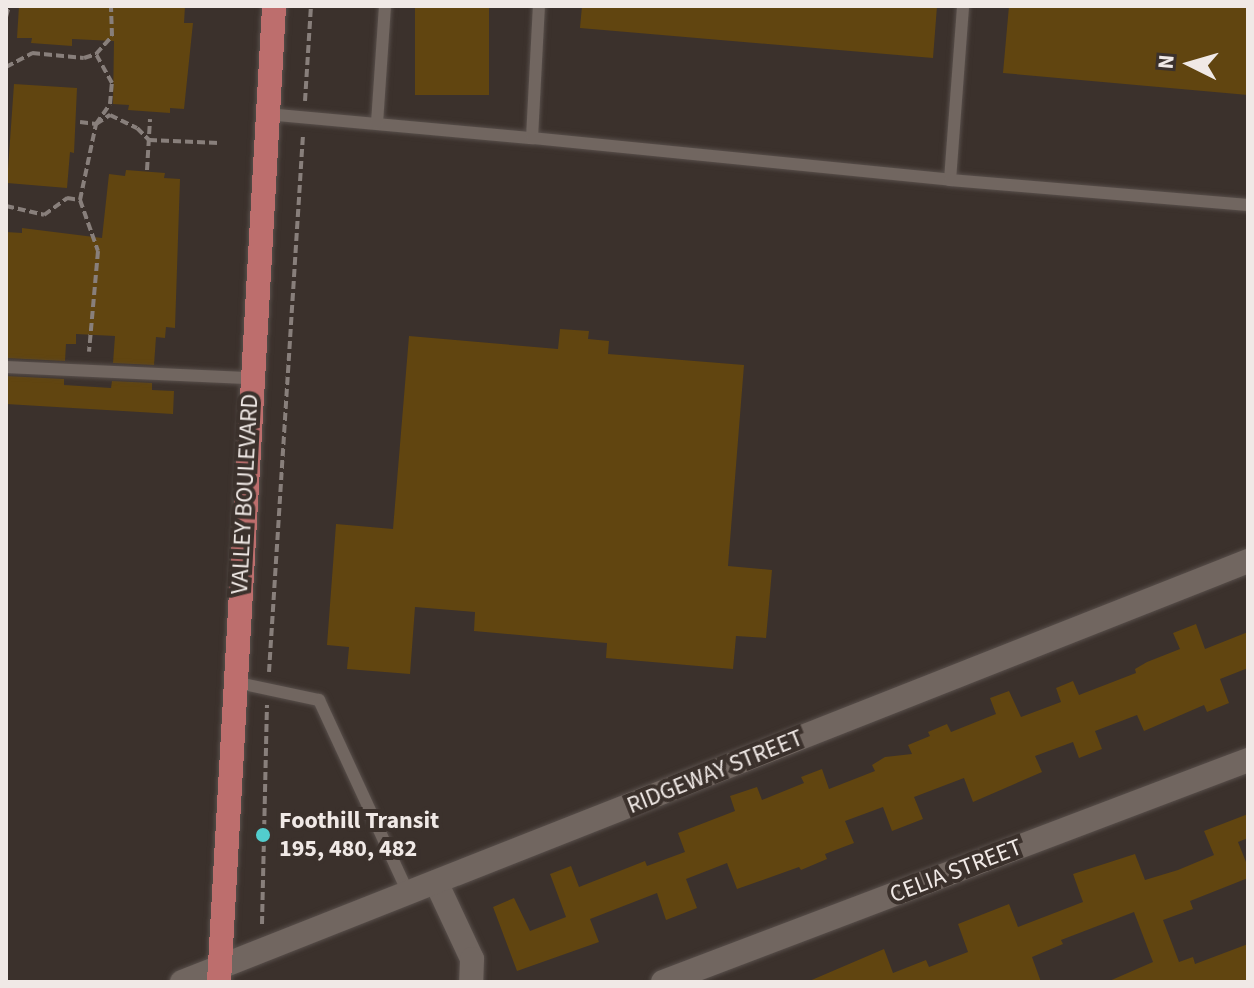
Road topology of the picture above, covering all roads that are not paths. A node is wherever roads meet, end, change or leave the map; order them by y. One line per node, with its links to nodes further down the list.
1 (274, 6): 5 (main road, VALLEY BOULEVARD)
2 (385, 6): 6 (lane)
3 (539, 6): 7 (lane)
4 (963, 6): 8 (lane)
5 (267, 114): 6 (lane); 11 (main road, VALLEY BOULEVARD)
6 (377, 123): 7 (lane)
7 (532, 138): 8 (lane)
8 (950, 180): 9 (lane)
9 (1248, 205)
10 (6, 367): 11 (lane)
11 (251, 378): 13 (main road, VALLEY BOULEVARD)
12 (1248, 561): 15 (street, RIDGEWAY STREET)
13 (234, 682): 16 (lane); 17 (main road, VALLEY BOULEVARD)
14 (1248, 760): 20 (street, CELIA STREET)
15 (436, 882): 16 (street, RIDGEWAY STREET); 19 (street)
16 (408, 893): 17 (street, RIDGEWAY STREET)
17 (220, 974): 18 (street, RIDGEWAY STREET)
18 (182, 982)
19 (471, 982)
20 (663, 982)

